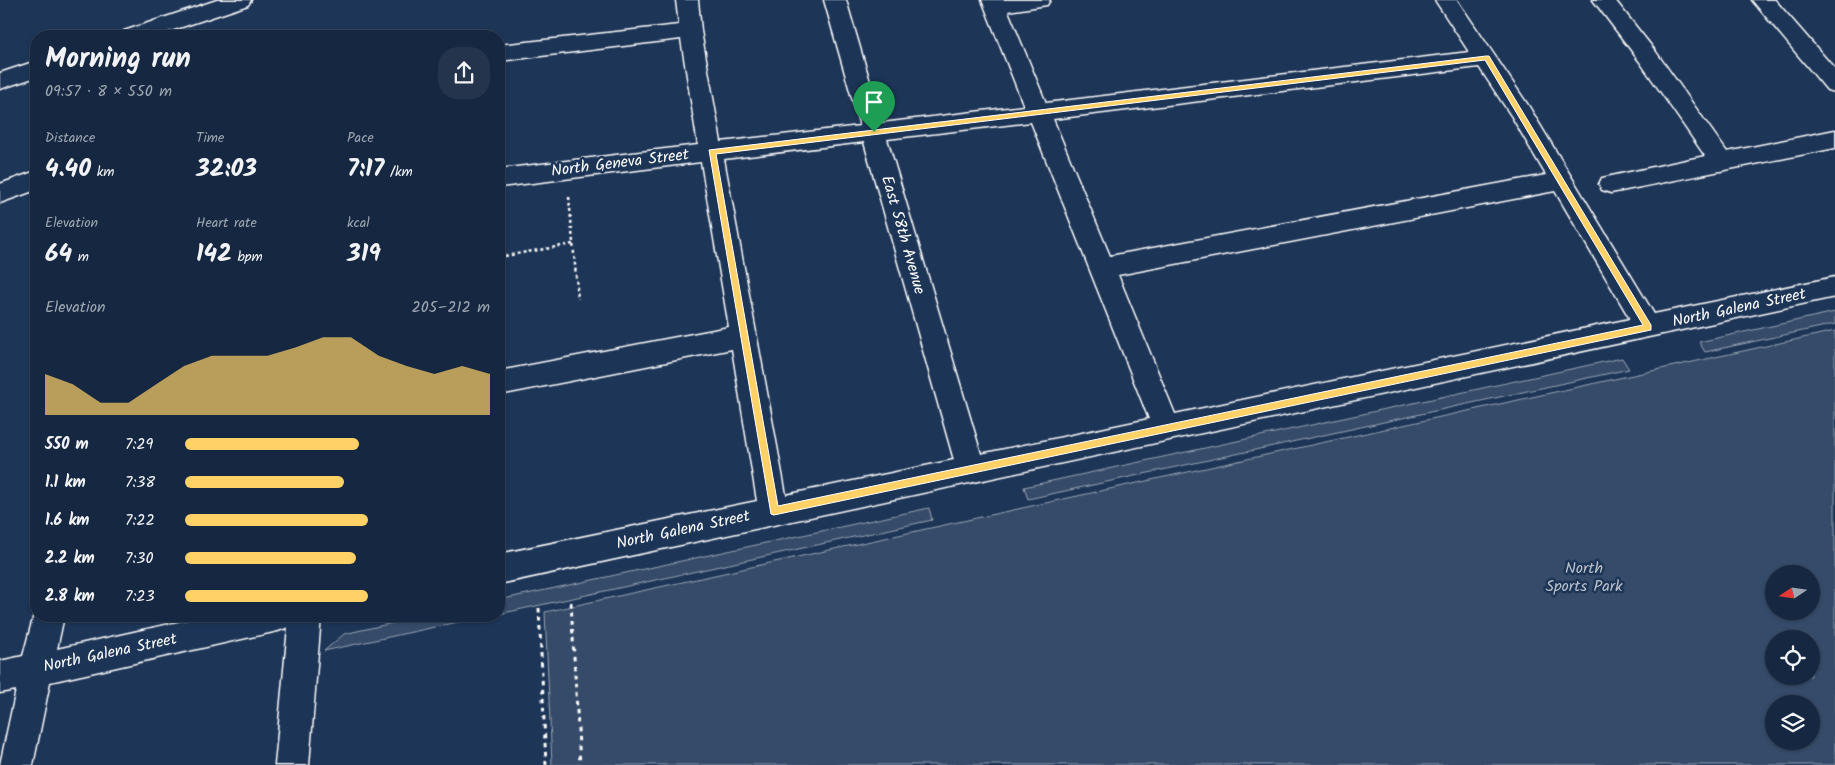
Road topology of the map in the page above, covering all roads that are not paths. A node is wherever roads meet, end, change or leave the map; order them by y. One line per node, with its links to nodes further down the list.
1 (240, 0): 9 (street)
2 (687, 0): 10 (street)
3 (835, 0): 17 (street, East 58th Avenue)
4 (1039, 0): 8 (street)
5 (1446, 0): 12 (street)
6 (1604, 0): 20 (street)
7 (1764, 0): 15 (street)
8 (994, 2): 16 (street)
9 (150, 30)
10 (690, 30): 11 (street); 19 (street)
11 (505, 52)
12 (1486, 58): 16 (street, North Geneva Street); 22 (street)
13 (30, 71): 14 (street)
14 (0, 81)
15 (1835, 84)
16 (1038, 113): 17 (street, North Geneva Street); 26 (street)
17 (874, 132): 19 (street, North Geneva Street); 32 (street, East 58th Avenue)
18 (1835, 139): 20 (street)
19 (712, 152): 21 (street, North Geneva Street); 29 (street)
20 (1721, 161): 24 (street)
21 (505, 177)
22 (1561, 181): 26 (street); 28 (street)
23 (30, 182): 25 (street)
24 (1610, 184)
25 (0, 194)
26 (1102, 268): 31 (street)
27 (1835, 287): 28 (street, North Galena Street)
28 (1648, 327): 31 (street, North Galena Street)
29 (742, 336): 30 (street); 33 (street)
30 (505, 382)
31 (1167, 428): 32 (street, North Galena Street)
32 (971, 470): 33 (street, North Galena Street)
33 (774, 511): 34 (street, North Galena Street)
34 (505, 568)
35 (47, 622): 38 (street)
36 (251, 622): 38 (street, North Galena Street)
37 (304, 622): 41 (street)
38 (36, 669): 39 (street, North Galena Street); 40 (street)
39 (0, 677)
40 (16, 765)
41 (292, 765)

